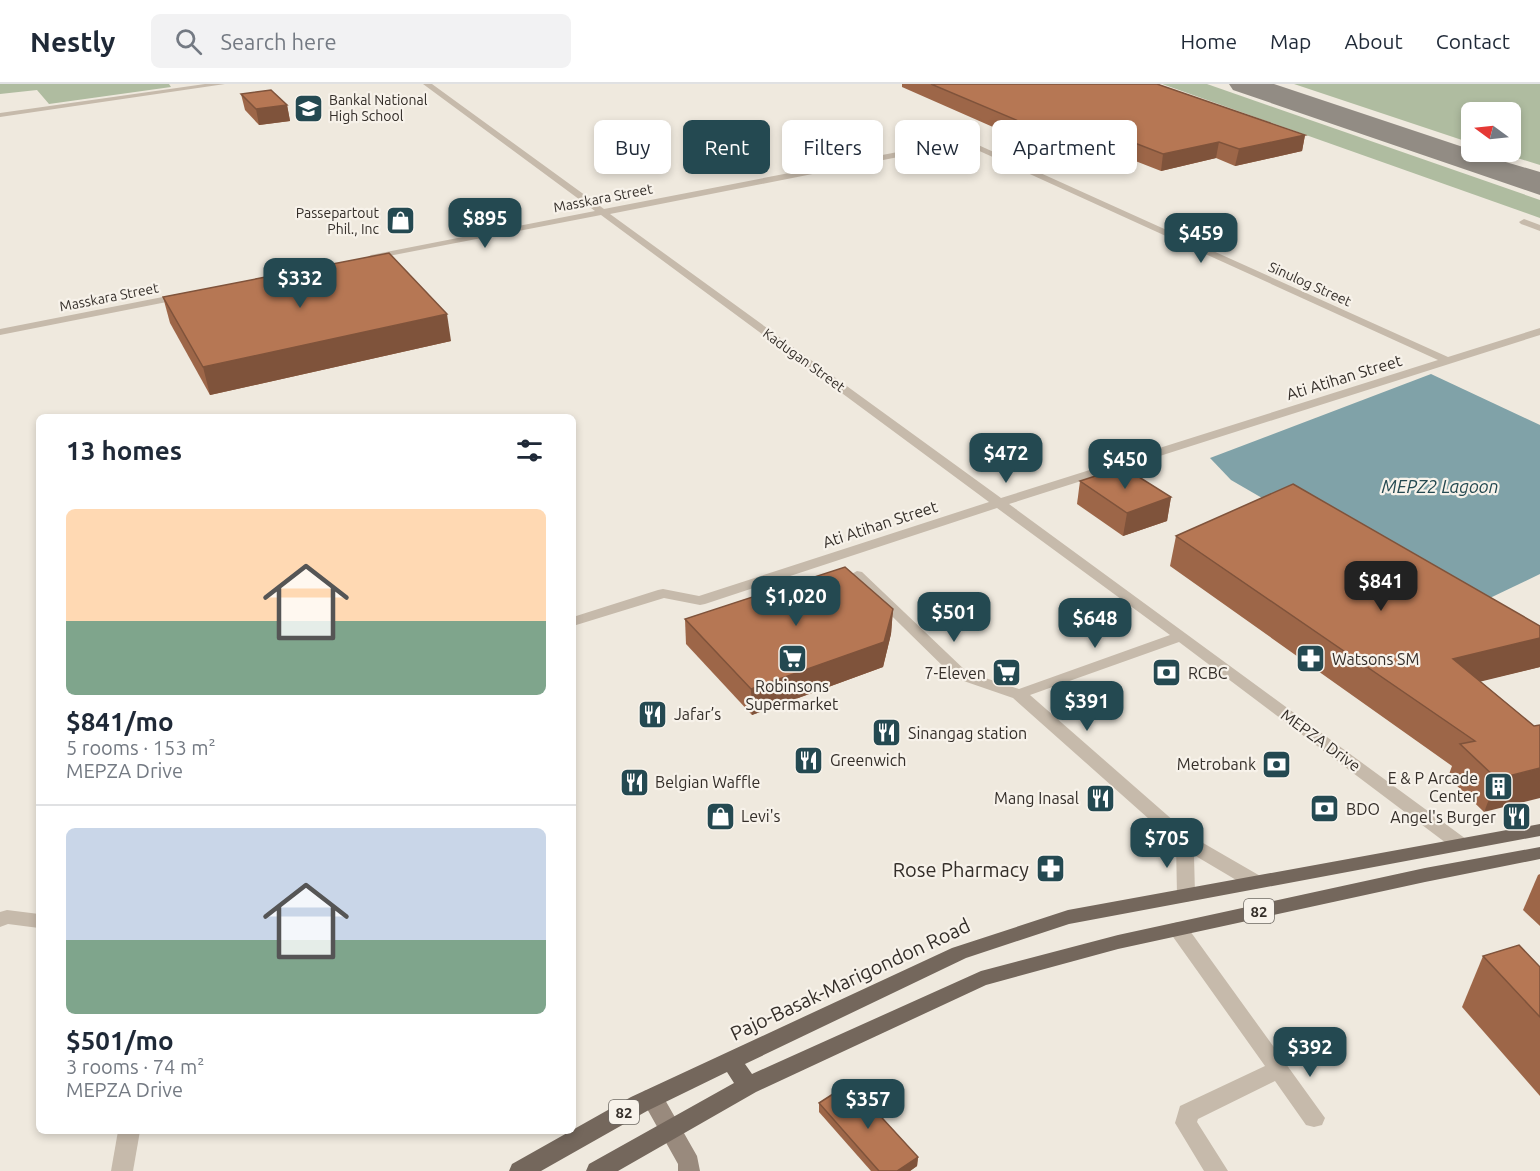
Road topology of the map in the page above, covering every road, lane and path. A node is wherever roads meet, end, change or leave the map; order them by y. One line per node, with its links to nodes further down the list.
1 (220, 84): 3 (street)
2 (427, 84): 6 (street, Kadugan Street)
3 (0, 115)
4 (980, 148): 13 (street, Sinulog Street)
5 (895, 155): 6 (street, Masskara Street)
6 (602, 212): 9 (street, Masskara Street); 14 (street, Kadugan Street)
7 (1524, 222): 8 (street)
8 (1540, 228)
9 (363, 260)
10 (191, 294): 12 (street, Masskara Street)
11 (1540, 331): 13 (street, Ati Atihan Street)
12 (0, 332)
13 (1449, 361): 14 (street, Ati Atihan Street)
14 (999, 503): 16 (street, Ati Atihan Street); 17 (street, Kadugan Street)
15 (857, 575): 18 (street)
16 (576, 621)
17 (1181, 636): 18 (street); 21 (street, MEPZA Drive)
18 (1019, 694): 20 (street)
19 (1540, 830): 21 (main road, Pajo-Basak-Marigondon Road / 82)
20 (1185, 841): 23 (street); 24 (street)
21 (1460, 844): 23 (main road, Pajo-Basak-Marigondon Road / 82)
22 (1540, 853): 27 (main road, 82)
23 (1255, 882): 24 (main road, Pajo-Basak-Marigondon Road / 82)
24 (1186, 895): 28 (main road, Pajo-Basak-Marigondon Road / 82)
25 (0, 920): 26 (street)
26 (36, 921)
27 (1178, 928): 29 (street); 30 (main road, 82)
28 (731, 1060): 30 (main road); 31 (main road, Pajo-Basak-Marigondon Road / 82)
29 (1279, 1069): 32 (street); 39 (street)
30 (748, 1086): 33 (main road, 82)
31 (652, 1098): 33 (street); 36 (main road, Pajo-Basak-Marigondon Road / 82)
32 (1314, 1118)
33 (671, 1129): 37 (main road, 82); 38 (street)
34 (128, 1134): 35 (street)
35 (122, 1171)
36 (520, 1171)
37 (597, 1171)
38 (689, 1171)
39 (1217, 1171)

